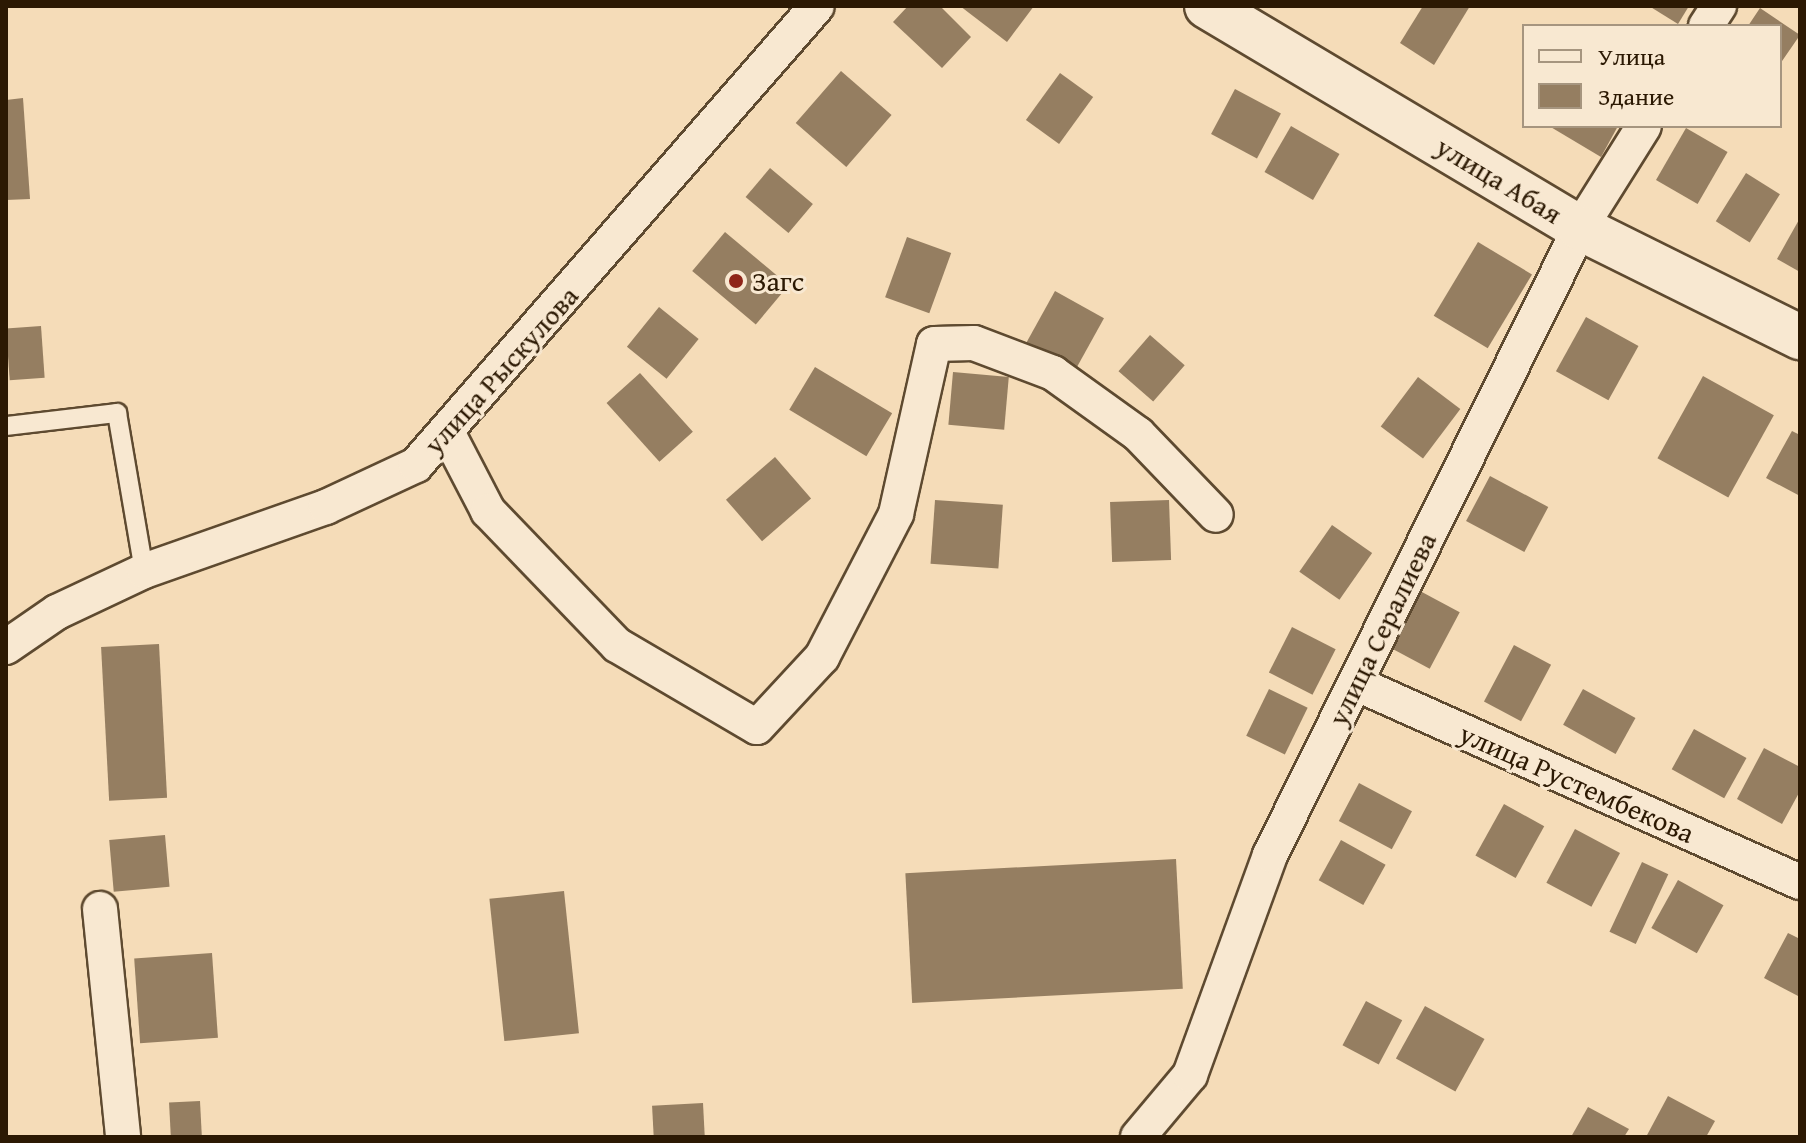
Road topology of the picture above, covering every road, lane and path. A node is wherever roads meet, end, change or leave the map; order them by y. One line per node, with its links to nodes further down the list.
1 (817, 6): 9 (street, улица Рыскулова)
2 (1207, 6): 6 (street, улица Абая)
3 (1719, 6): 4 (street)
4 (1707, 24)
5 (1643, 128): 6 (street, улица Сералиева)
6 (1580, 228): 7 (street, улица Абая); 13 (street, улица Сералиева)
7 (1800, 337)
8 (6, 426): 11 (lane)
9 (448, 434): 10 (street); 11 (street, улица Рыскулова)
10 (1216, 515)
11 (144, 571): 12 (street, улица Рыскулова)
12 (6, 647)
13 (1355, 683): 14 (street, улица Рустембекова); 17 (street, улица Сералиева)
14 (1800, 882)
15 (100, 909): 16 (street)
16 (123, 1137)
17 (1138, 1137)

